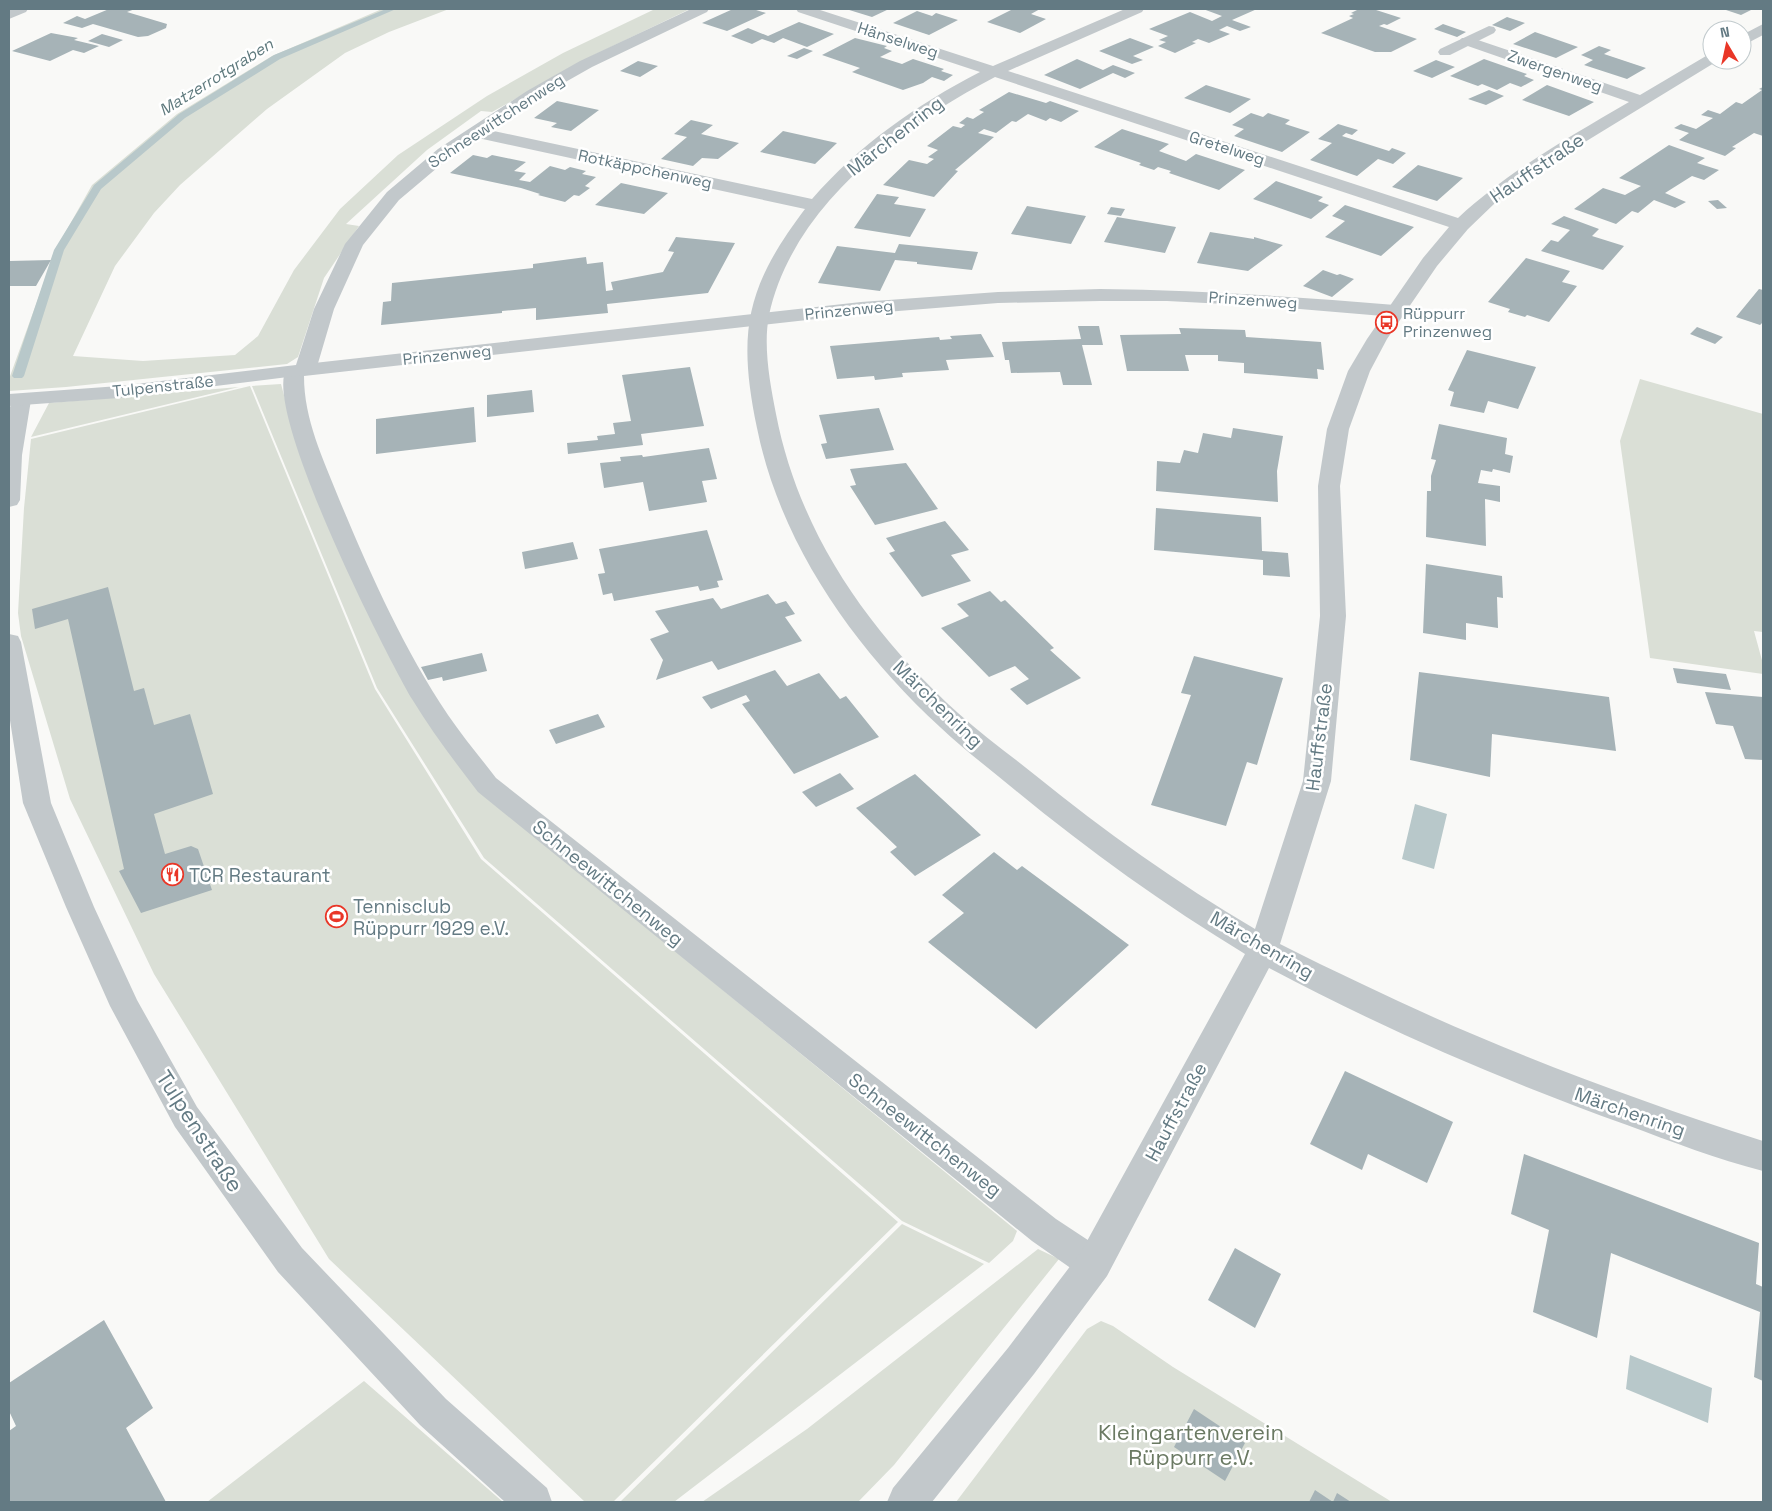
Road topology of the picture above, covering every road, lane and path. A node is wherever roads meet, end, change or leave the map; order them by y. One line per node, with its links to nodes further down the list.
1 (21, 9): 5 (street)
2 (702, 9): 14 (street, Schneewittchenweg)
3 (803, 9): 12 (street, Hänselweg)
4 (1137, 9): 12 (street, Märchenring)
5 (9, 14)
6 (1763, 29): 8 (street)
7 (1489, 30): 9 (lane)
8 (1752, 35)
9 (1467, 41): 10 (lane); 13 (street, Zwergenweg)
10 (1445, 52)
11 (1702, 65): 13 (street, Hauffstraße)
12 (993, 72): 15 (street, Märchenring); 16 (street, Gretelweg)
13 (1642, 101): 16 (street, Hauffstraße)
14 (474, 132): 15 (street, Rotkäppchenweg); 19 (street, Schneewittchenweg)
15 (817, 206): 18 (street, Märchenring)
16 (1461, 225): 17 (street, Hauffstraße)
17 (1395, 311): 18 (lane, Prinzenweg); 23 (street, Hauffstraße)
18 (758, 320): 19 (lane, Prinzenweg); 23 (street, Märchenring)
19 (299, 371): 20 (street, Tulpenstraße); 25 (lane, Schneewittchenweg)
20 (15, 400): 21 (lane, Tulpenstraße)
21 (9, 500)
22 (9, 642): 26 (lane, Tulpenstraße)
23 (1263, 950): 24 (street, Märchenring); 25 (street, Hauffstraße)
24 (1763, 1156)
25 (1094, 1264): 27 (street, Hauffstraße)
26 (534, 1502)
27 (907, 1502)

